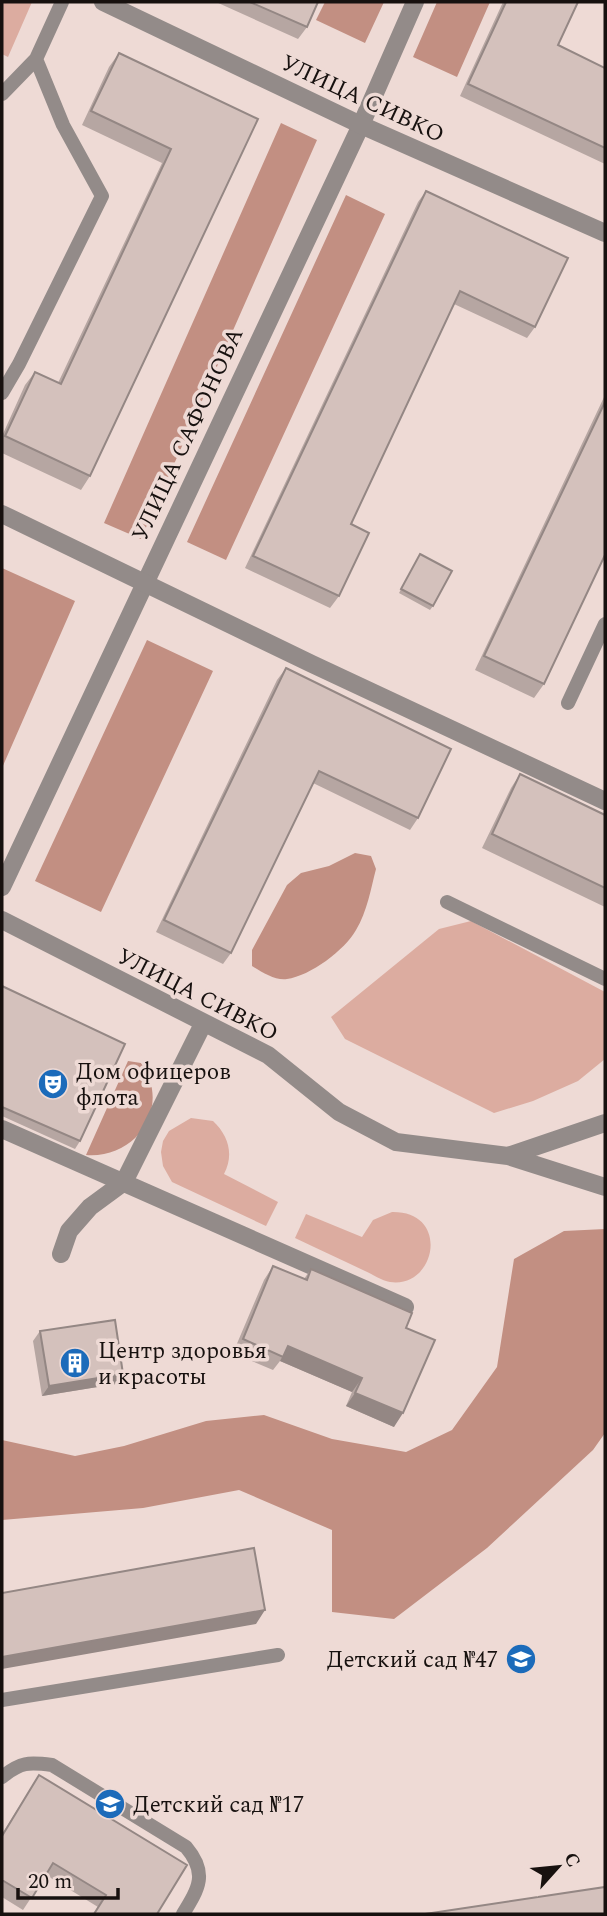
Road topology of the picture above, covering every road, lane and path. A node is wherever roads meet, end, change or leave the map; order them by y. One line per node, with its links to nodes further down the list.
1 (62, 2): 4 (lane)
2 (103, 2): 6 (street, УЛИЦА СИВКО)
3 (415, 2): 6 (street, УЛИЦА САФОНОВА)
4 (36, 58): 5 (lane); 8 (lane)
5 (2, 94)
6 (361, 125): 7 (street, УЛИЦА СИВКО); 10 (street, УЛИЦА САФОНОВА)
7 (605, 233)
8 (2, 393)
9 (2, 514): 10 (street)
10 (144, 582): 13 (street); 14 (street, УЛИЦА САФОНОВА)
11 (605, 624): 12 (lane)
12 (568, 703)
13 (605, 801)
14 (2, 887)
15 (447, 902): 17 (lane)
16 (2, 920): 18 (street, УЛИЦА СИВКО)
17 (605, 979)
18 (203, 1024): 21 (street, УЛИЦА СИВКО); 22 (street)
19 (605, 1123): 21 (street, УЛИЦА СИВКО)
20 (2, 1129): 22 (street)
21 (508, 1156): 23 (street)
22 (124, 1181): 24 (street); 25 (street)
23 (605, 1187)
24 (61, 1254)
25 (405, 1307)
26 (278, 1655): 27 (lane)
27 (2, 1700)
28 (2, 1777): 29 (lane)
29 (183, 1914)

